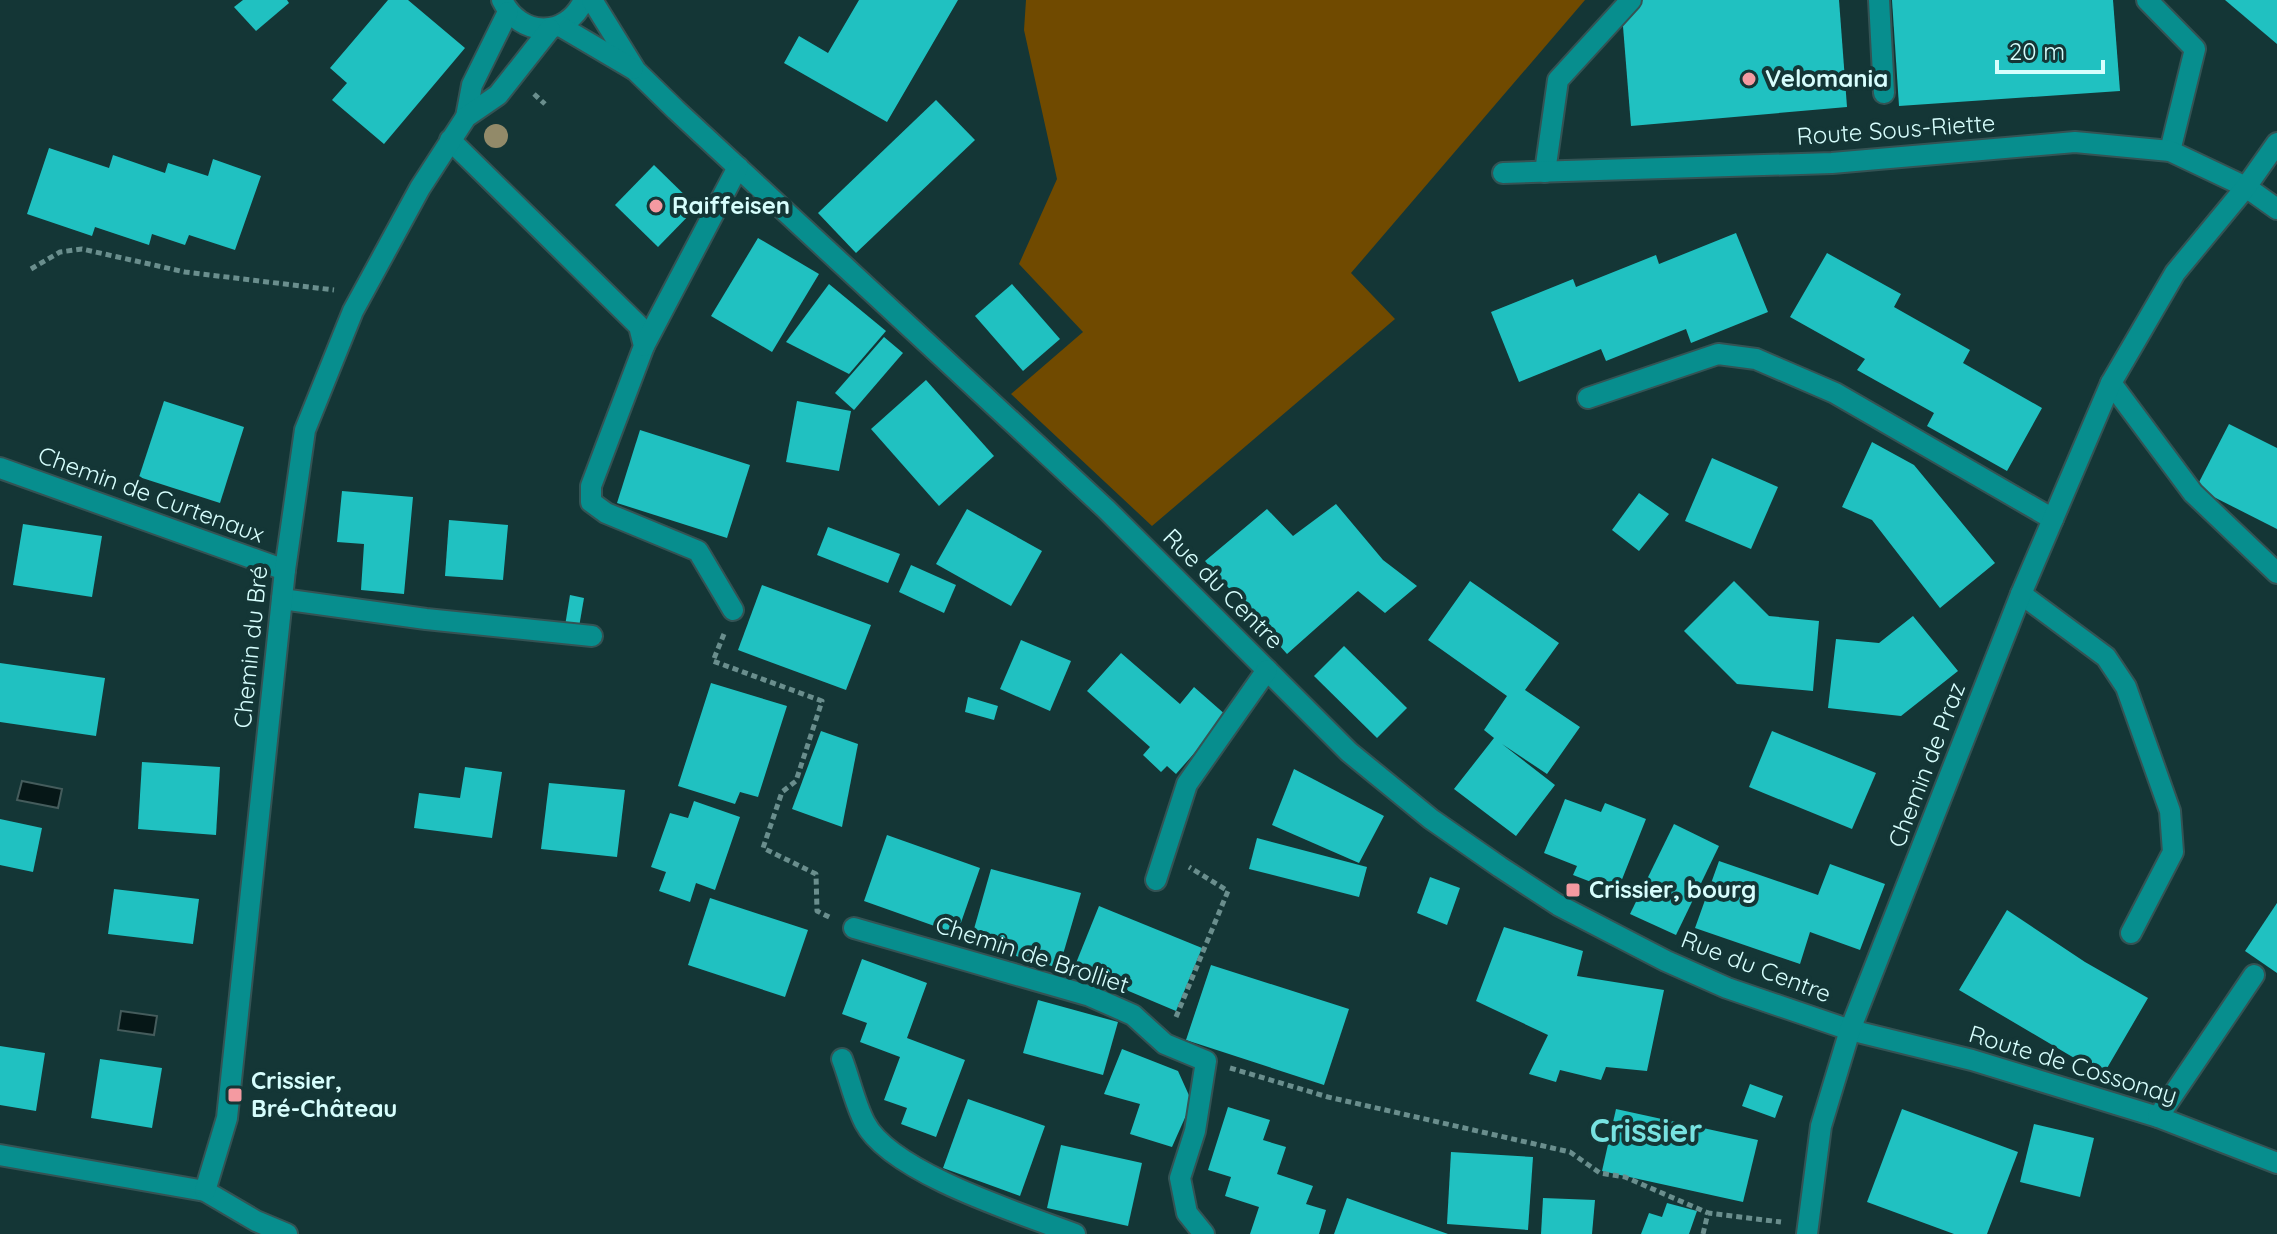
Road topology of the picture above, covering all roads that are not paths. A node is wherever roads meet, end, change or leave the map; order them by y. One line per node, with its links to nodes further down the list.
1 (584, 0): 7 (street, Chemin du Bré)
2 (592, 0): 8 (street, Rue du Centre)
3 (1631, 0): 15 (street)
4 (1879, 0): 9 (street)
5 (2147, 0): 13 (street)
6 (505, 6): 7 (street, Rue du Centre); 10 (street, Chemin du Bré)
7 (555, 28): 8 (street, Rue du Centre); 10 (street, Chemin du Bré)
8 (636, 71): 14 (street, Rue du Centre)
9 (1884, 93)
10 (466, 117): 11 (street, Chemin du Bré)
11 (450, 140): 19 (street); 24 (street, Chemin du Bré)
12 (2277, 143): 17 (street, Chemin de Praz)
13 (2170, 151): 15 (street, Route Sous-Riette); 17 (street, Route Sous-Riette)
14 (738, 167): 19 (street); 30 (street, Rue du Centre)
15 (1545, 172): 16 (street, Route Sous-Riette)
16 (1503, 173)
17 (2246, 187): 18 (street, Route Sous-Riette); 20 (street, Chemin de Praz)
18 (2277, 209)
19 (644, 346): 28 (street)
20 (2111, 383): 23 (street, Chemin de Praz); 25 (street)
21 (1588, 398): 23 (street)
22 (0, 468): 24 (street, Chemin de Curtenaux)
23 (2053, 519): 26 (street, Chemin de Praz)
24 (285, 570): 27 (street, Chemin du Bré)
25 (2277, 573)
26 (2021, 594): 33 (street); 35 (street, Chemin de Praz)
27 (282, 599): 29 (street); 40 (street, Chemin du Bré)
28 (733, 610)
29 (592, 636)
30 (1267, 670): 31 (street); 35 (street, Rue du Centre)
31 (1156, 880)
32 (854, 928): 44 (street, Chemin de Brolliet)
33 (2131, 933)
34 (2254, 975): 37 (street)
35 (1850, 1030): 37 (street, Route de Cossonay); 41 (street, Chemin de Praz)
36 (842, 1059): 43 (street)
37 (2158, 1117): 39 (street, Route de Cossonay)
38 (0, 1155): 40 (street)
39 (2277, 1163)
40 (205, 1191): 42 (street)
41 (1799, 1228)
42 (287, 1234)
43 (1075, 1234)
44 (1204, 1234)

